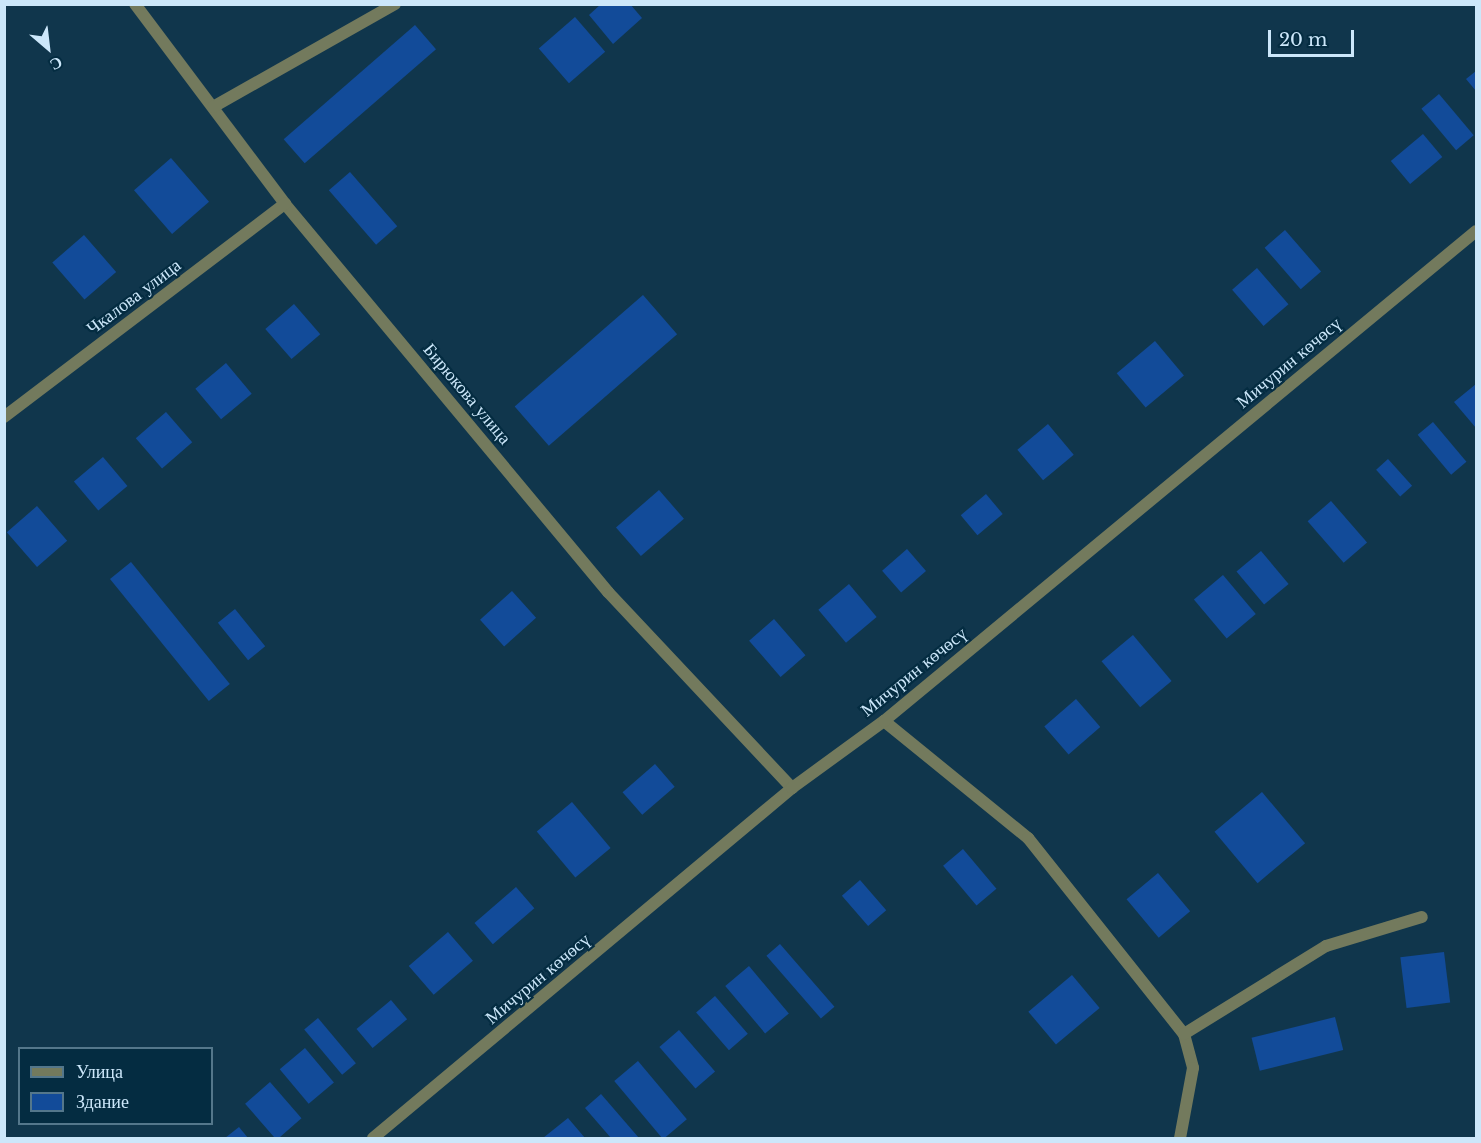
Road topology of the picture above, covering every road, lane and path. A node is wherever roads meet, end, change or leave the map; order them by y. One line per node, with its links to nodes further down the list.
1 (135, 4): 3 (street, Бирюкова улица)
2 (395, 4): 3 (street)
3 (213, 107): 4 (street, Бирюкова улица)
4 (285, 204): 6 (street, Чкалова улица); 8 (street, Бирюкова улица)
5 (1476, 231): 7 (street, Мичурин көчөсү)
6 (4, 417)
7 (884, 721): 8 (street, Мичурин көчөсү); 10 (street)
8 (792, 788): 11 (street, Мичурин көчөсү)
9 (1422, 916): 10 (street)
10 (1184, 1034): 12 (street)
11 (373, 1138)
12 (1180, 1138)

